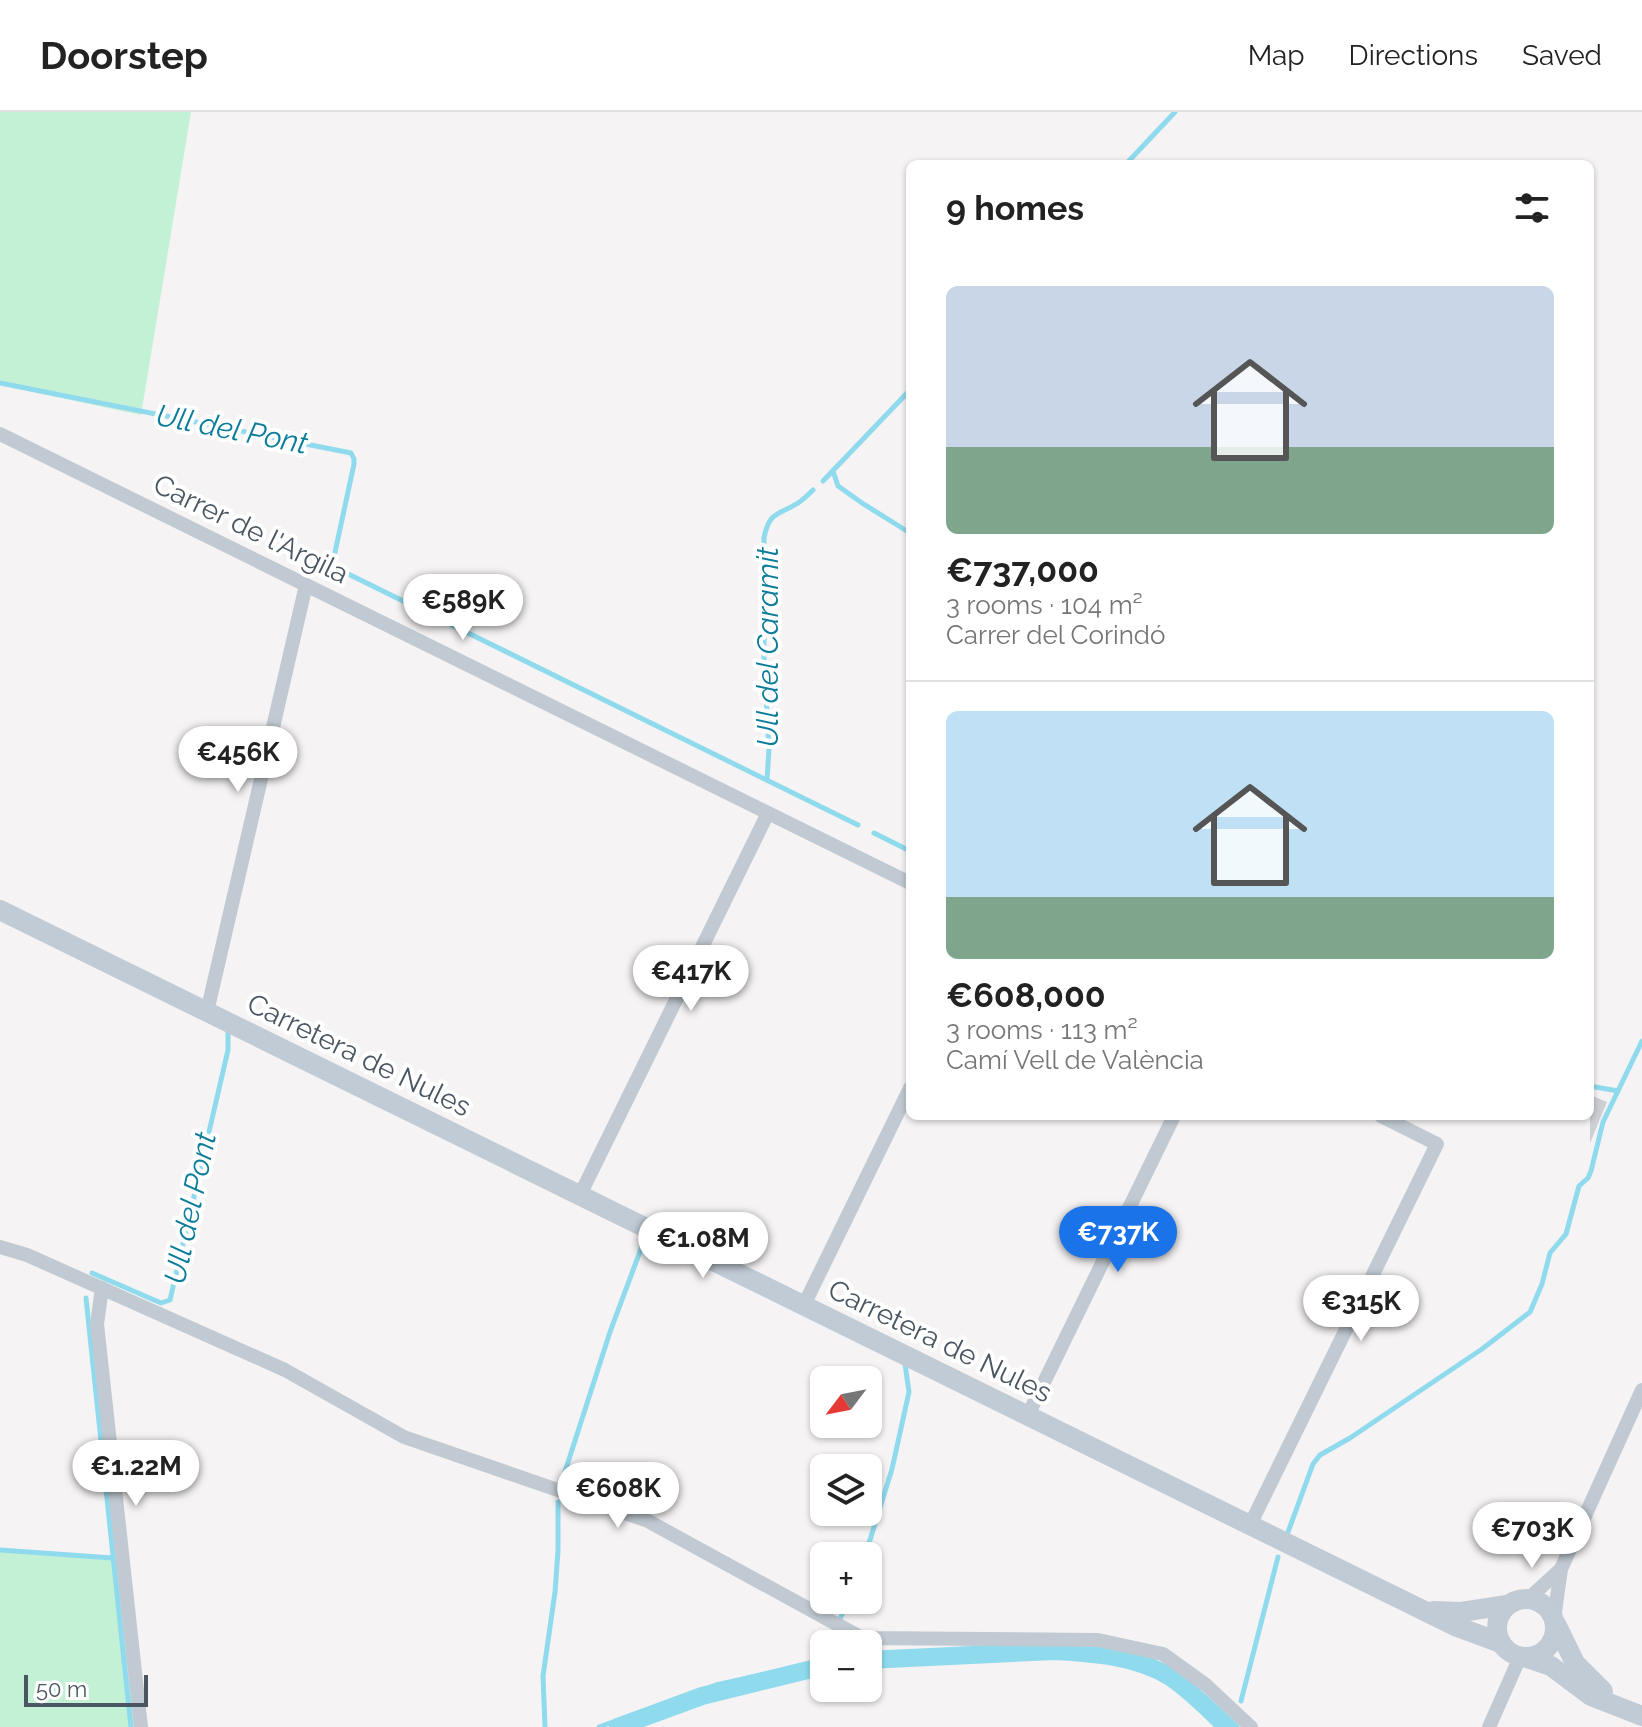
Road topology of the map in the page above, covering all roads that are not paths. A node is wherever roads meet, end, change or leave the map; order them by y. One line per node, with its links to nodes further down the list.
1 (0, 434): 2 (street, Carrer de l'Argila)
2 (306, 585): 3 (street, Carrer de l'Argila); 6 (street)
3 (768, 813): 4 (street, Carrer de l'Argila); 10 (street)
4 (906, 881)
5 (0, 910): 6 (main road, Carretera de Nules)
6 (207, 1012): 10 (main road, Carretera de Nules)
7 (906, 1096): 13 (street)
8 (1172, 1120): 15 (street)
9 (1389, 1120): 16 (street)
10 (580, 1195): 13 (main road, Carretera de Nules)
11 (0, 1247): 12 (street)
12 (102, 1288): 24 (street); 25 (street)
13 (804, 1305): 15 (main road, Carretera de Nules)
14 (1642, 1390): 17 (street)
15 (1028, 1415): 16 (main road, Carretera de Nules)
16 (1250, 1525): 20 (main road, Carretera de Nules)
17 (1561, 1569): 18 (street); 21 (street)
18 (1528, 1599): 19 (main road); 21 (main road)
19 (1507, 1605): 20 (main road, Carretera de Nules); 22 (main road)
20 (1425, 1611): 22 (main road, Carretera de Nules)
21 (1555, 1621): 22 (main road); 23 (main road, Carretera de Nules)
22 (1514, 1652): 23 (main road, Carretera de Nules); 26 (street)
23 (1636, 1713)
24 (141, 1727)
25 (1251, 1727)
26 (1489, 1727)

